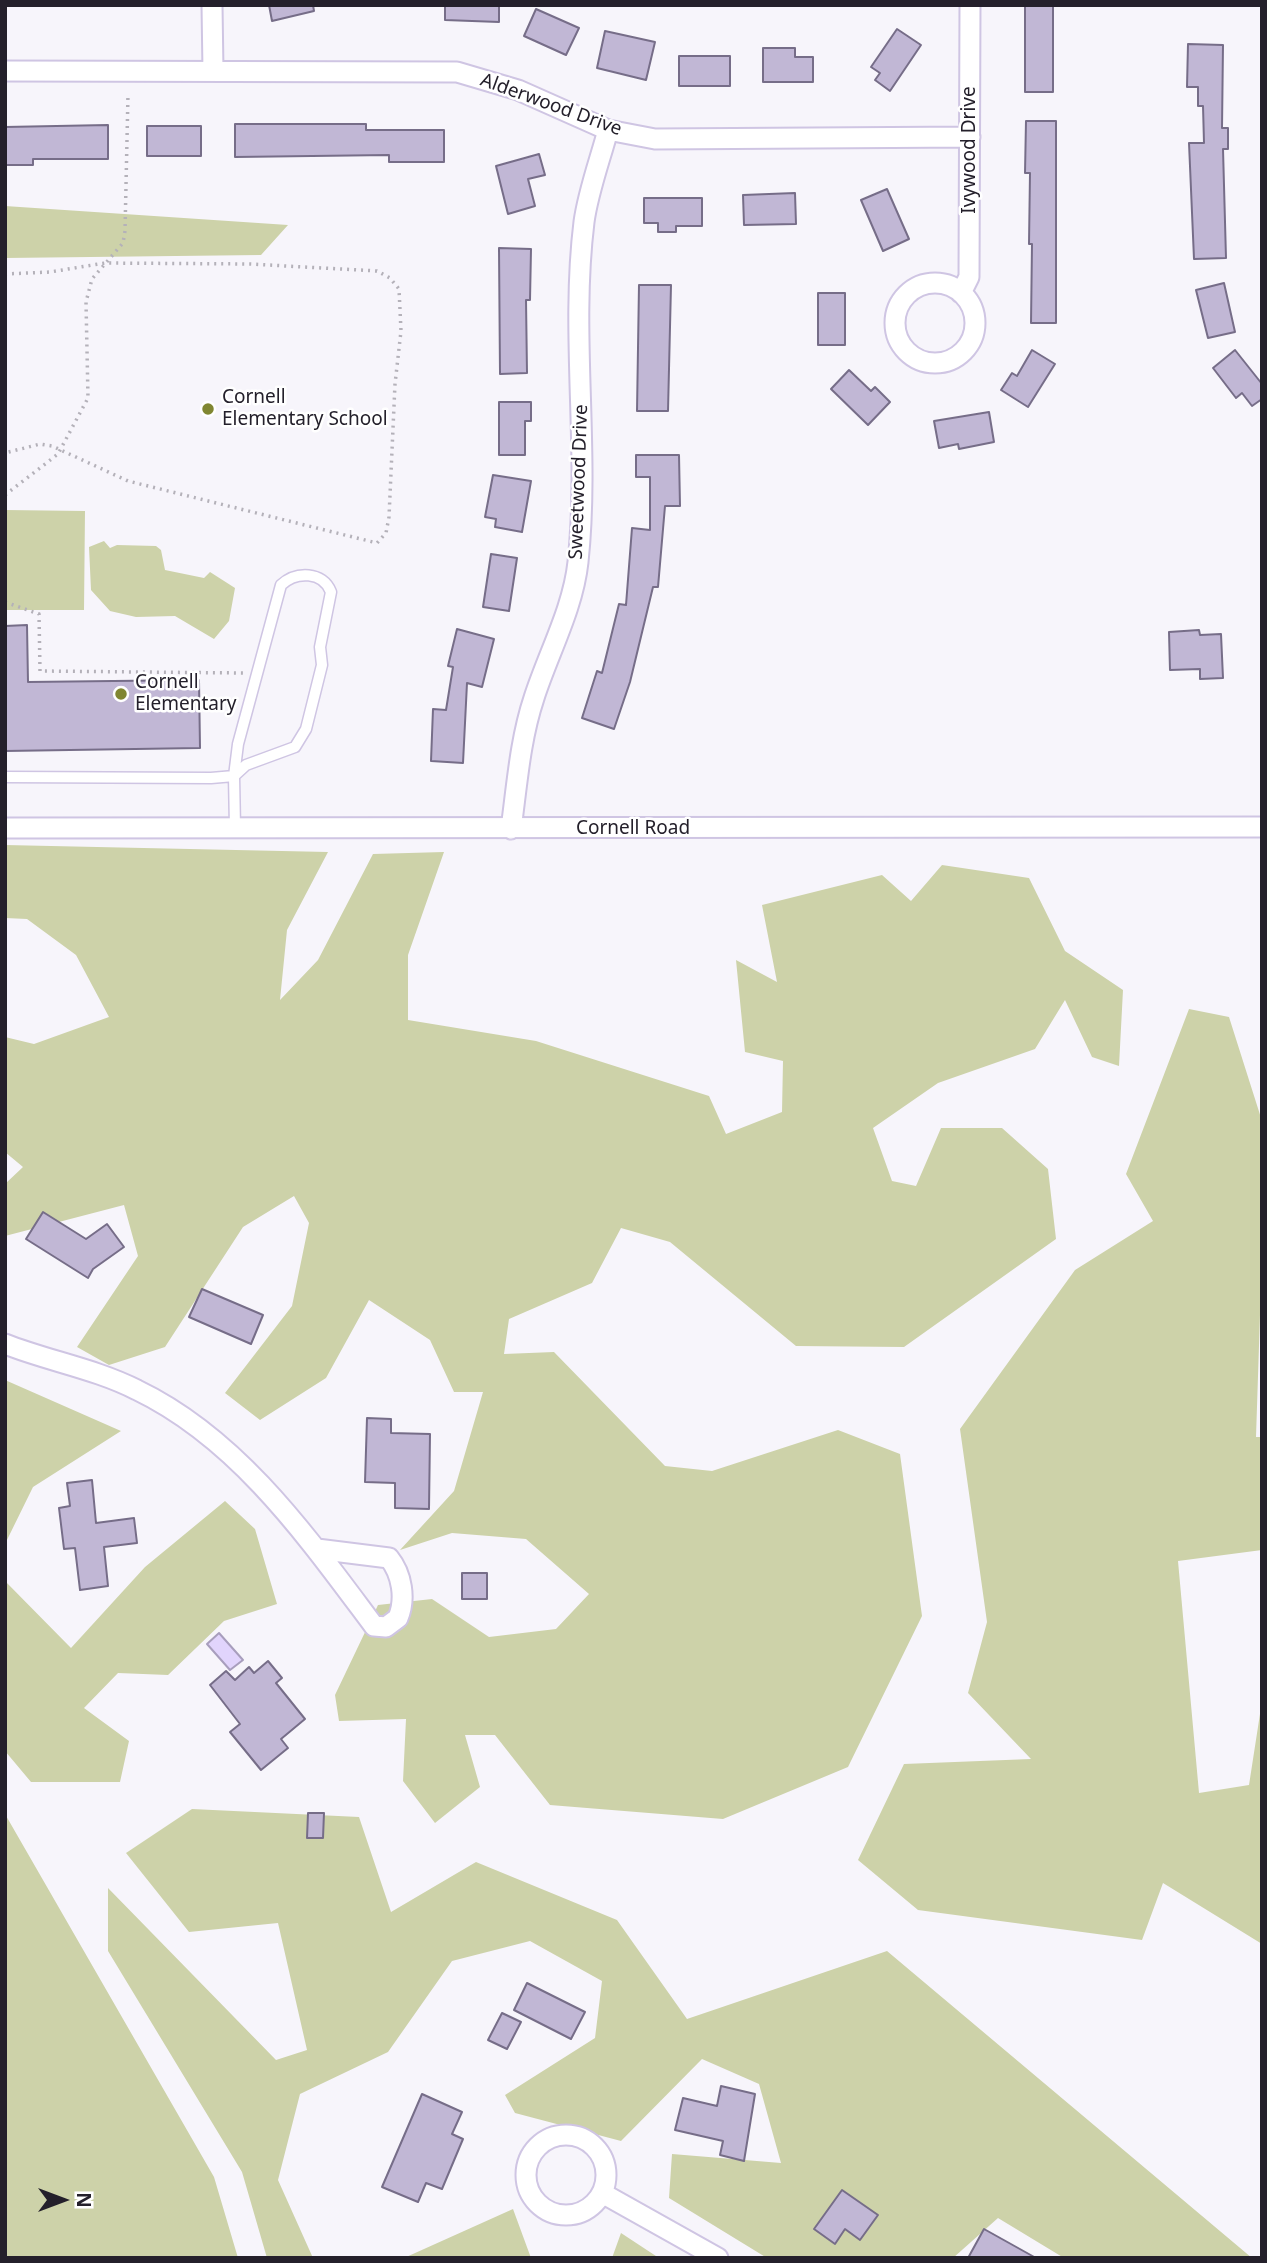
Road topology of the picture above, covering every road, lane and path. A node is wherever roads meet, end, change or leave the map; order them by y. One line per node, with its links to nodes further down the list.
1 (212, 5): 4 (street)
2 (970, 5): 7 (street, Ivywood Drive)
3 (5, 71): 4 (street, Alderwood Drive)
4 (213, 71): 6 (street, Alderwood Drive)
5 (128, 94): 8 (path)
6 (608, 130): 7 (street, Alderwood Drive); 21 (street, Sweetwood Drive)
7 (970, 137): 10 (street, Ivywood Drive)
8 (105, 262): 9 (path); 11 (path); 11 (path)
9 (5, 274)
10 (961, 293): 10 (street)
11 (61, 450): 12 (path); 13 (path)
12 (5, 453)
13 (5, 495)
14 (5, 602): 15 (path)
15 (245, 673)
16 (234, 776): 16 (lane); 17 (lane); 20 (lane)
17 (5, 777)
18 (1262, 827): 21 (street, Cornell Road)
19 (5, 828): 20 (street, Cornell Road)
20 (235, 828): 21 (street, Cornell Road)
21 (511, 829)
22 (5, 1344): 23 (street)
23 (317, 1549): 23 (street)
24 (602, 2193): 24 (street); 25 (street)
25 (718, 2258)

